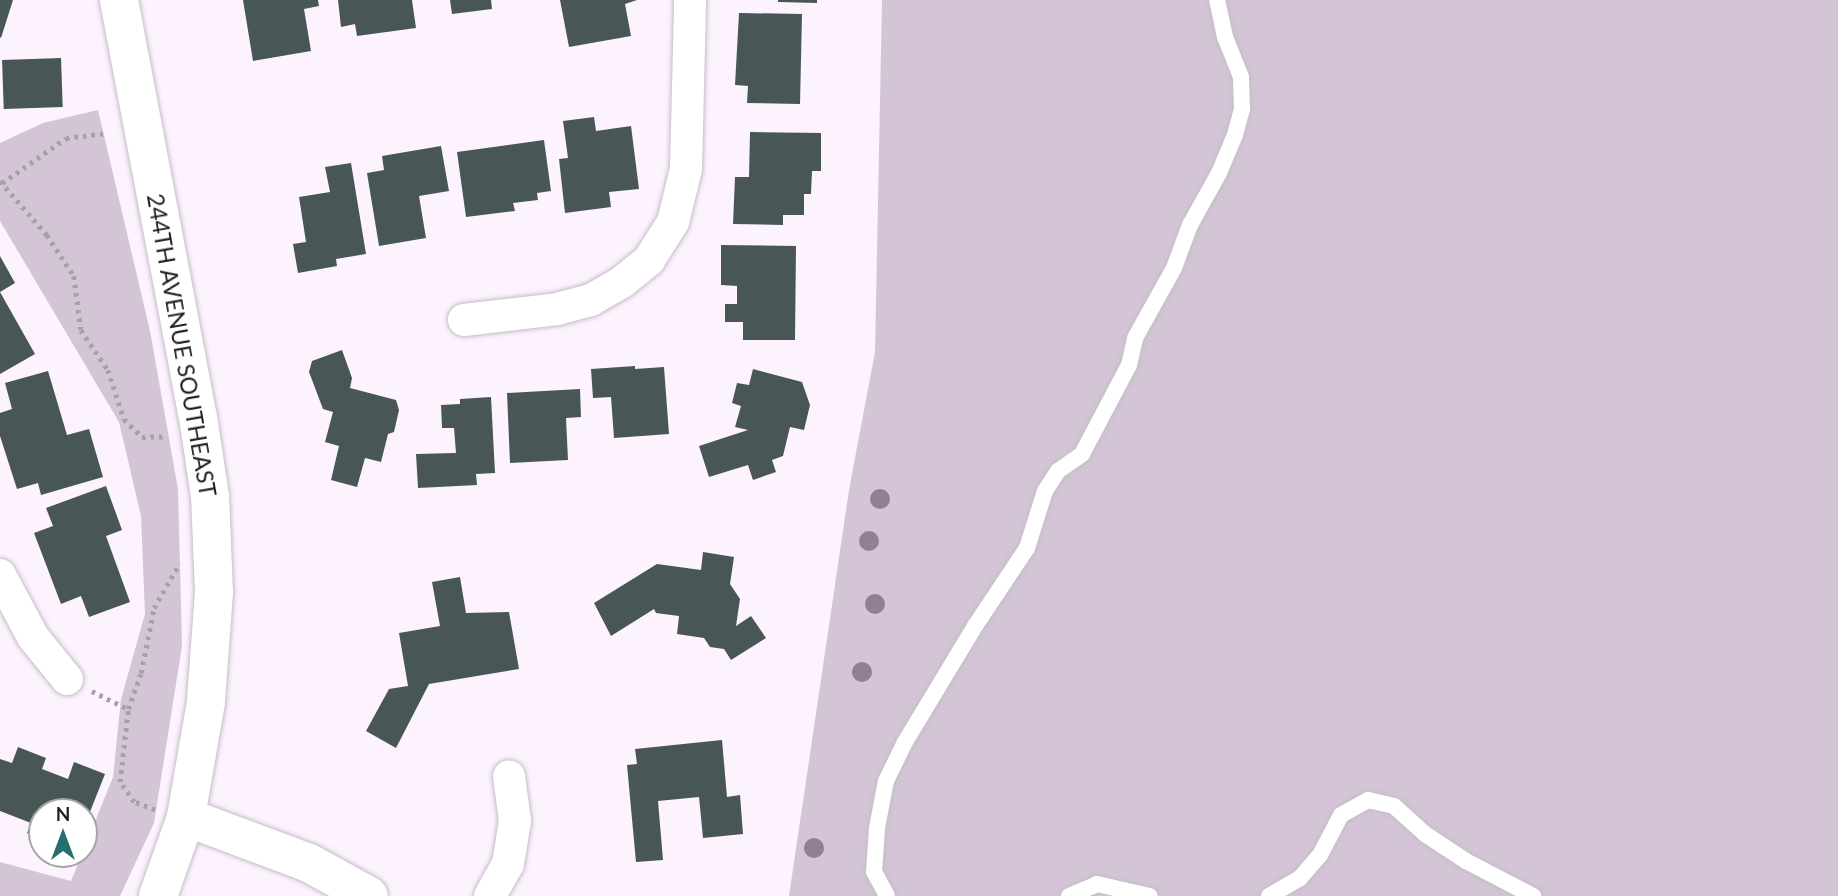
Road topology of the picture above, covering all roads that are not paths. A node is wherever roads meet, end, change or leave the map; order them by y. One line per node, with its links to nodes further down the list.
1 (119, 0): 8 (street, 244TH AVENUE SOUTHEAST)
2 (690, 0): 4 (street)
3 (1217, 0): 12 (lane)
4 (464, 320)
5 (0, 575): 6 (street)
6 (67, 678)
7 (509, 776): 11 (street)
8 (171, 814): 9 (street, 244TH AVENUE SOUTHEAST); 10 (street)
9 (158, 896)
10 (369, 896)
11 (490, 896)
12 (887, 896)
13 (1069, 896): 14 (lane)
14 (1150, 896)
15 (1269, 896): 16 (lane)
16 (1534, 896)

